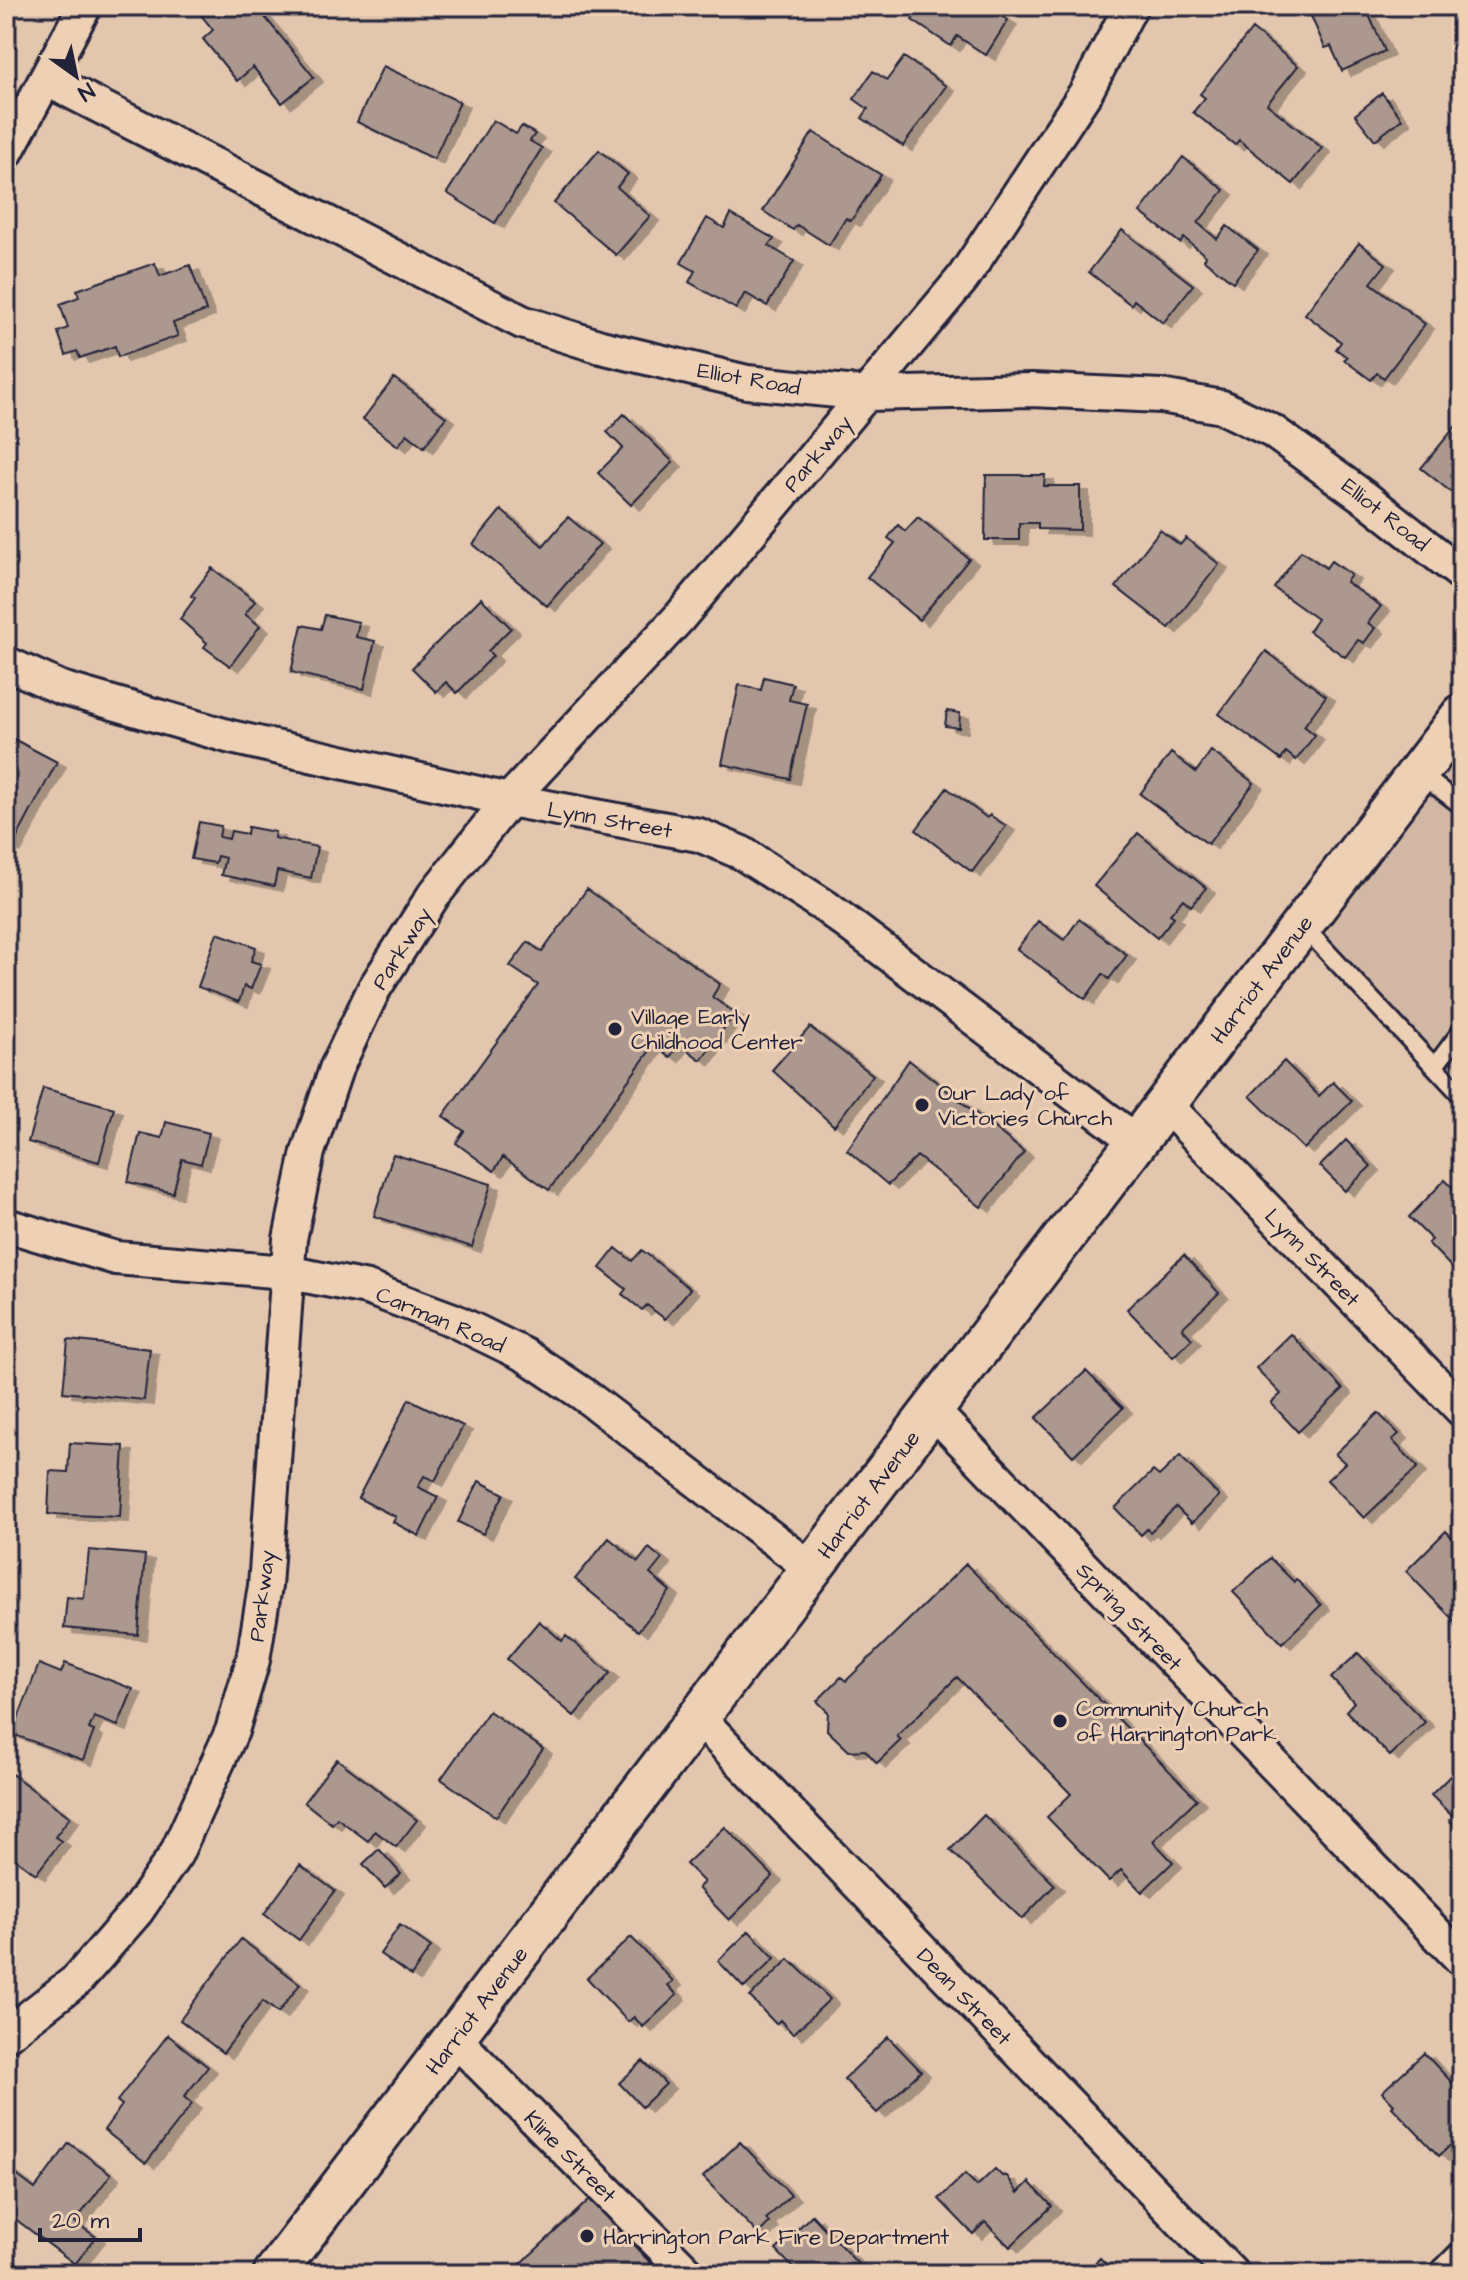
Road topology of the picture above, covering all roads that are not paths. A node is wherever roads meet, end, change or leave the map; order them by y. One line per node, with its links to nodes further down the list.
1 (85, 6): 3 (street)
2 (1131, 6): 5 (street, Parkway)
3 (46, 79): 4 (street); 5 (street, Elliot Road)
4 (6, 153)
5 (867, 394): 6 (street, Elliot Road); 10 (street, Parkway)
6 (1462, 574)
7 (6, 663): 10 (street, Lynn Street)
8 (1462, 715): 9 (street, Harriot Avenue)
9 (1418, 772): 11 (lane); 12 (street, Harriot Avenue)
10 (509, 800): 17 (street, Lynn Street); 19 (street, Parkway)
11 (1462, 806)
12 (1302, 925): 14 (lane); 16 (street, Harriot Avenue)
13 (1462, 1030): 14 (lane)
14 (1435, 1066): 15 (lane)
15 (1462, 1096)
16 (1165, 1104): 17 (street, Harriot Avenue); 21 (street, Lynn Street)
17 (1136, 1141): 20 (street, Harriot Avenue)
18 (6, 1225): 19 (street, Carman Road)
19 (286, 1272): 22 (street, Carman Road); 25 (street, Parkway)
20 (932, 1410): 22 (street, Harriot Avenue); 24 (street, Spring Street)
21 (1462, 1410)
22 (811, 1568): 23 (street, Harriot Avenue)
23 (699, 1718): 26 (street, Harriot Avenue); 30 (street, Dean Street)
24 (1462, 1960)
25 (6, 2035)
26 (454, 2038): 28 (street, Harriot Avenue); 29 (street, Kline Street)
27 (1462, 2259): 31 (street)
28 (274, 2274)
29 (689, 2274)
30 (1232, 2274)
31 (1447, 2274)

